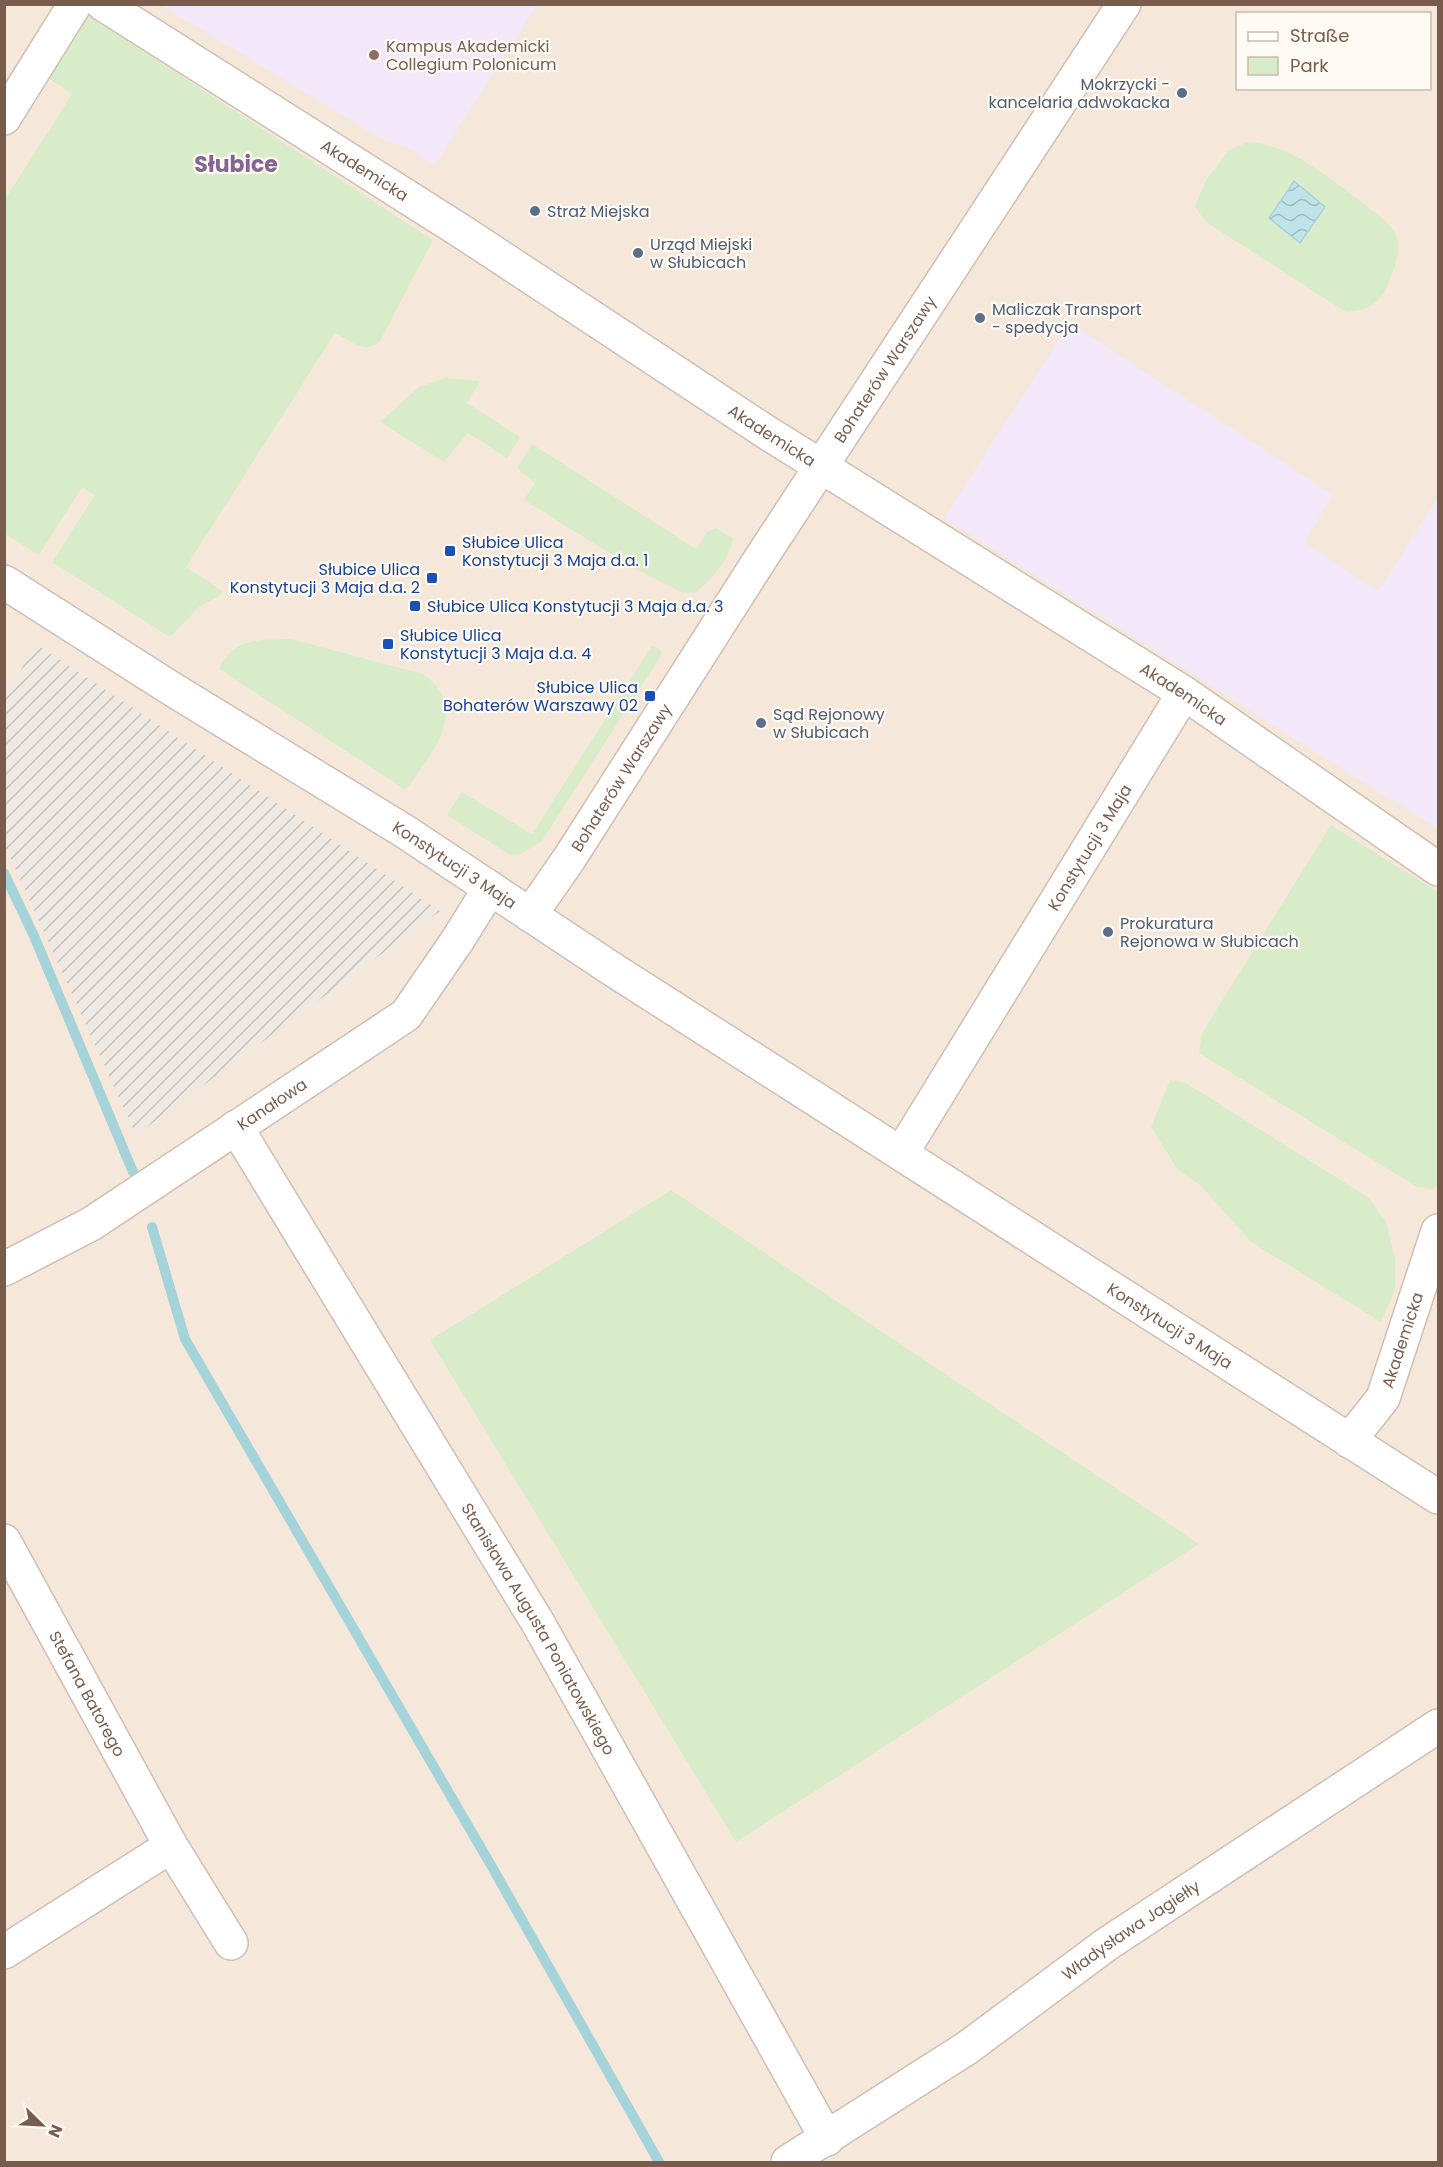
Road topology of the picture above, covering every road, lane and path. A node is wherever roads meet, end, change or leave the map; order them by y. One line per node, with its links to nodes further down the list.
1 (75, 4): 4 (street)
2 (103, 4): 5 (street, Akademicka)
3 (1124, 4): 5 (street, Bohaterów Warszawy)
4 (4, 118)
5 (821, 467): 7 (street, Akademicka); 10 (street, Bohaterów Warszawy)
6 (4, 582): 9 (street, Konstytucji 3 Maja)
7 (1184, 693): 8 (street, Akademicka); 12 (street, Konstytucji 3 Maja)
8 (1438, 869)
9 (490, 888): 10 (street, Konstytucji 3 Maja); 11 (street, Kanałowa)
10 (530, 915): 12 (street, Konstytucji 3 Maja)
11 (236, 1127): 14 (street, Kanałowa); 22 (street, Stanisława Augusta Poniatowskiego)
12 (901, 1154): 15 (street, Konstytucji 3 Maja)
13 (1438, 1231): 15 (street, Akademicka)
14 (4, 1269)
15 (1349, 1441): 16 (street, Konstytucji 3 Maja)
16 (1438, 1497)
17 (4, 1541): 19 (street, Stefana Batorego)
18 (1438, 1726): 22 (street, Władysława Jagiełły)
19 (171, 1846): 20 (street, Stefana Batorego); 21 (street)
20 (231, 1943)
21 (4, 1952)
22 (827, 2139): 23 (street, Władysława Jagiełły)
23 (788, 2163)

